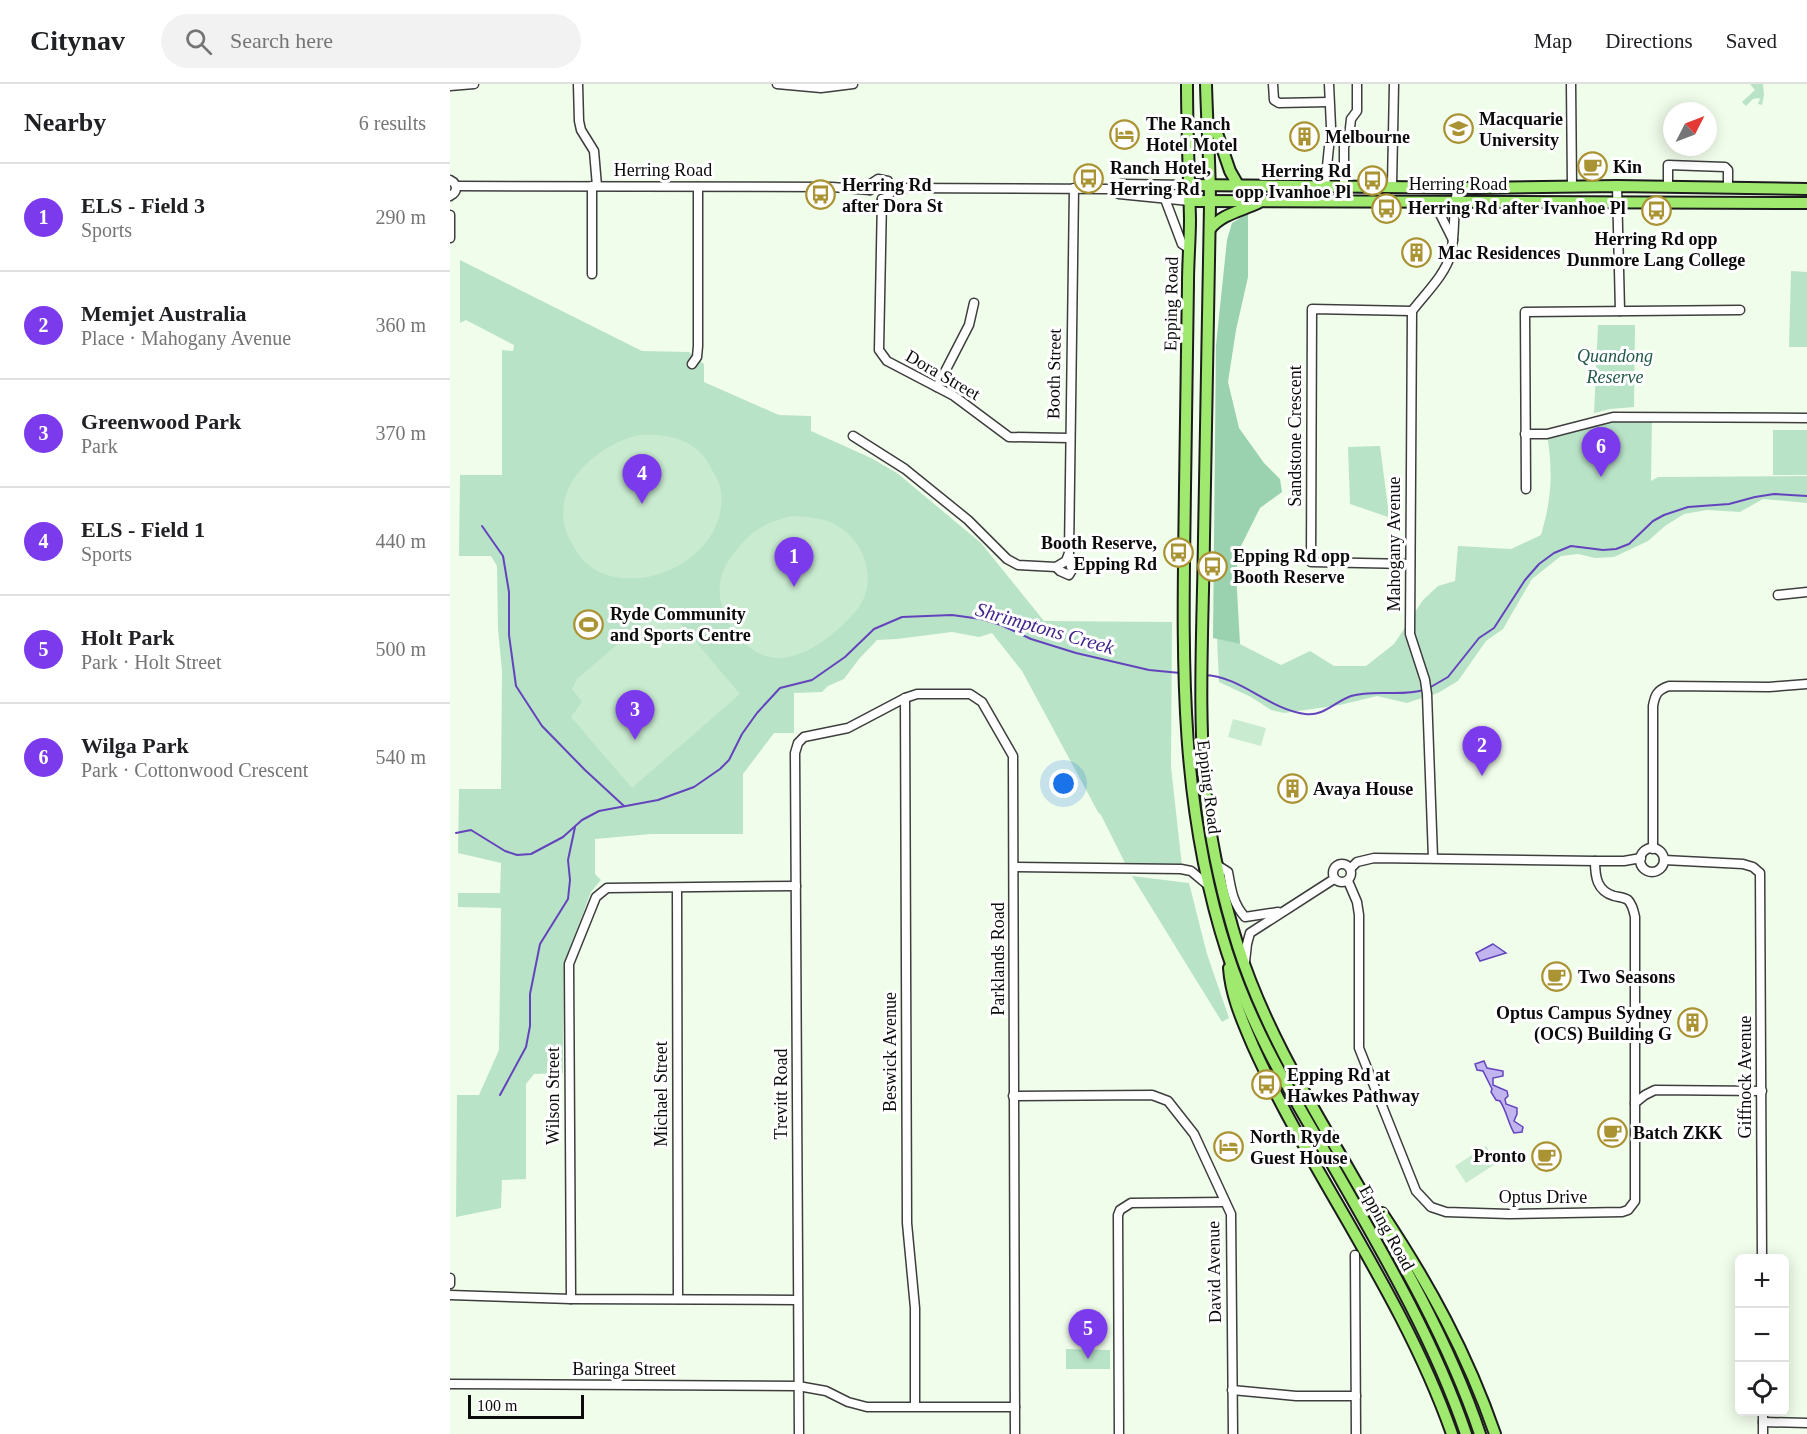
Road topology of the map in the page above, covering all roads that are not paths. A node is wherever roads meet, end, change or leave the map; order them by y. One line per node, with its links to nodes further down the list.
1 (474, 84): 12 (street)
2 (578, 84): 19 (street)
3 (777, 84): 4 (street)
4 (853, 84)
5 (1186, 84): 16 (main road, Epping Road)
6 (1206, 84): 14 (main road, Epping Road)
7 (1273, 84): 13 (street)
8 (1329, 84): 13 (street)
9 (1357, 84): 26 (street)
10 (1394, 84): 21 (street)
11 (1571, 84): 22 (street)
12 (450, 86)
13 (1329, 102): 20 (street)
14 (1207, 125): 17 (main road, Epping Road); 18 (main road)
15 (453, 183): 19 (street, Herring Road); 34 (street)
16 (1189, 185): 17 (main road, Herring Road); 31 (street, Herring Road); 38 (main road, Epping Road)
17 (1209, 185): 18 (main road, Herring Road); 39 (main road, Epping Road)
18 (1238, 185): 20 (main road, Herring Road)
19 (595, 186): 25 (street, Herring Road); 49 (street)
20 (1325, 186): 26 (main road, Herring Road)
21 (1392, 186): 26 (main road, Herring Road); 27 (main road, Herring Road)
22 (1572, 186): 23 (main road, Herring Road); 27 (main road, Herring Road)
23 (1617, 186): 24 (main road, Herring Road); 42 (street)
24 (1668, 186): 28 (main road, Herring Road); 28 (street)
25 (699, 187): 33 (street, Herring Road); 54 (street)
26 (1344, 187)
27 (1458, 187): 41 (street)
28 (1728, 187): 32 (main road, Herring Road)
29 (891, 188): 30 (street, Herring Road); 33 (street); 35 (street)
30 (1074, 188): 31 (street, Herring Road); 59 (street, Booth Street)
31 (1110, 189): 36 (street, Herring Road)
32 (1807, 189)
33 (870, 190): 35 (street)
34 (450, 196)
35 (882, 199): 55 (street, Dora Street)
36 (1165, 200): 38 (street, Herring Road); 48 (street)
37 (1421, 200): 40 (main road, Herring Road); 41 (main road, Herring Road); 47 (street)
38 (1189, 201): 39 (main road, Herring Road); 48 (main road, Epping Road)
39 (1210, 201): 40 (main road, Herring Road); 45 (main road, Epping Road)
40 (1260, 201): 45 (main road)
41 (1455, 201): 42 (main road, Herring Road); 47 (street)
42 (1618, 201): 43 (main road, Herring Road); 53 (street)
43 (1807, 203)
44 (450, 215): 46 (street)
45 (1210, 229): 72 (main road, Epping Road)
46 (450, 238)
47 (1453, 240): 52 (street)
48 (1188, 248): 78 (main road, Epping Road)
49 (592, 274)
50 (974, 303): 55 (street)
51 (1740, 310): 53 (street)
52 (1412, 311): 61 (street, Mahogany Avenue); 61 (street, Sandstone Crescent)
53 (1620, 311): 57 (street)
54 (692, 364)
55 (937, 387): 59 (street, Dora Street)
56 (1807, 418): 57 (street)
57 (1526, 434): 60 (street)
58 (853, 436): 59 (street, Booth Street)
59 (1069, 438)
60 (1526, 489)
61 (1410, 564): 68 (street, Mahogany Avenue)
62 (1807, 592): 63 (street)
63 (1778, 595)
64 (1807, 684): 67 (street)
65 (905, 698): 66 (street, Parklands Road); 73 (street, Parklands Road); 100 (street, Beswick Avenue)
66 (795, 753): 77 (street, Trevitt Road)
67 (1653, 849): 69 (street); 70 (street)
68 (1433, 858): 71 (street); 74 (street)
69 (1641, 858): 70 (street); 71 (street)
70 (1664, 860): 83 (street, Giffnock Avenue)
71 (1595, 861): 85 (street, Optus Drive)
72 (1217, 865): 80 (street); 82 (main road, Epping Road)
73 (1015, 867): 78 (street); 84 (street, Parklands Road)
74 (1351, 868): 75 (street); 76 (street)
75 (1334, 879): 76 (street); 80 (street)
76 (1348, 881): 85 (street, Optus Drive)
77 (796, 886): 79 (street); 95 (street, Trevitt Road)
78 (1209, 886): 81 (main road, Epping Road)
79 (677, 888): 93 (street, Wilson Street); 94 (street, Michael Street)
80 (1281, 911): 82 (street)
81 (1227, 953): 110 (main road); 111 (main road, Epping Road)
82 (1245, 965): 86 (main road, Epping Road)
83 (1762, 1090): 85 (street); 88 (street, Giffnock Avenue)
84 (1014, 1096): 87 (street, David Avenue); 101 (street, Parklands Road)
85 (1635, 1103)
86 (1338, 1150): 112 (main road, Epping Road); 113 (main road)
87 (1225, 1202): 98 (street, David Avenue); 107 (street)
88 (1762, 1254)
89 (1355, 1255): 99 (street)
90 (450, 1278): 91 (street)
91 (450, 1284)
92 (450, 1295): 93 (street)
93 (571, 1299): 94 (street)
94 (678, 1299): 95 (street)
95 (797, 1300): 97 (street, Trevitt Road)
96 (450, 1384): 97 (street, Baringa Street)
97 (798, 1386): 100 (street, Baringa Street); 105 (street, Trevitt Road)
98 (1232, 1390): 99 (street); 108 (street, David Avenue)
99 (1356, 1396): 109 (street)
100 (915, 1406): 101 (street, Baringa Street)
101 (1015, 1407): 106 (street, Parklands Road)
102 (1763, 1416): 103 (street)
103 (1763, 1422): 104 (street); 114 (street)
104 (1807, 1423)
105 (799, 1434)
106 (1015, 1434)
107 (1119, 1434)
108 (1233, 1434)
109 (1356, 1434)
110 (1452, 1434)
111 (1467, 1434)
112 (1480, 1434)
113 (1495, 1434)
114 (1763, 1434)

